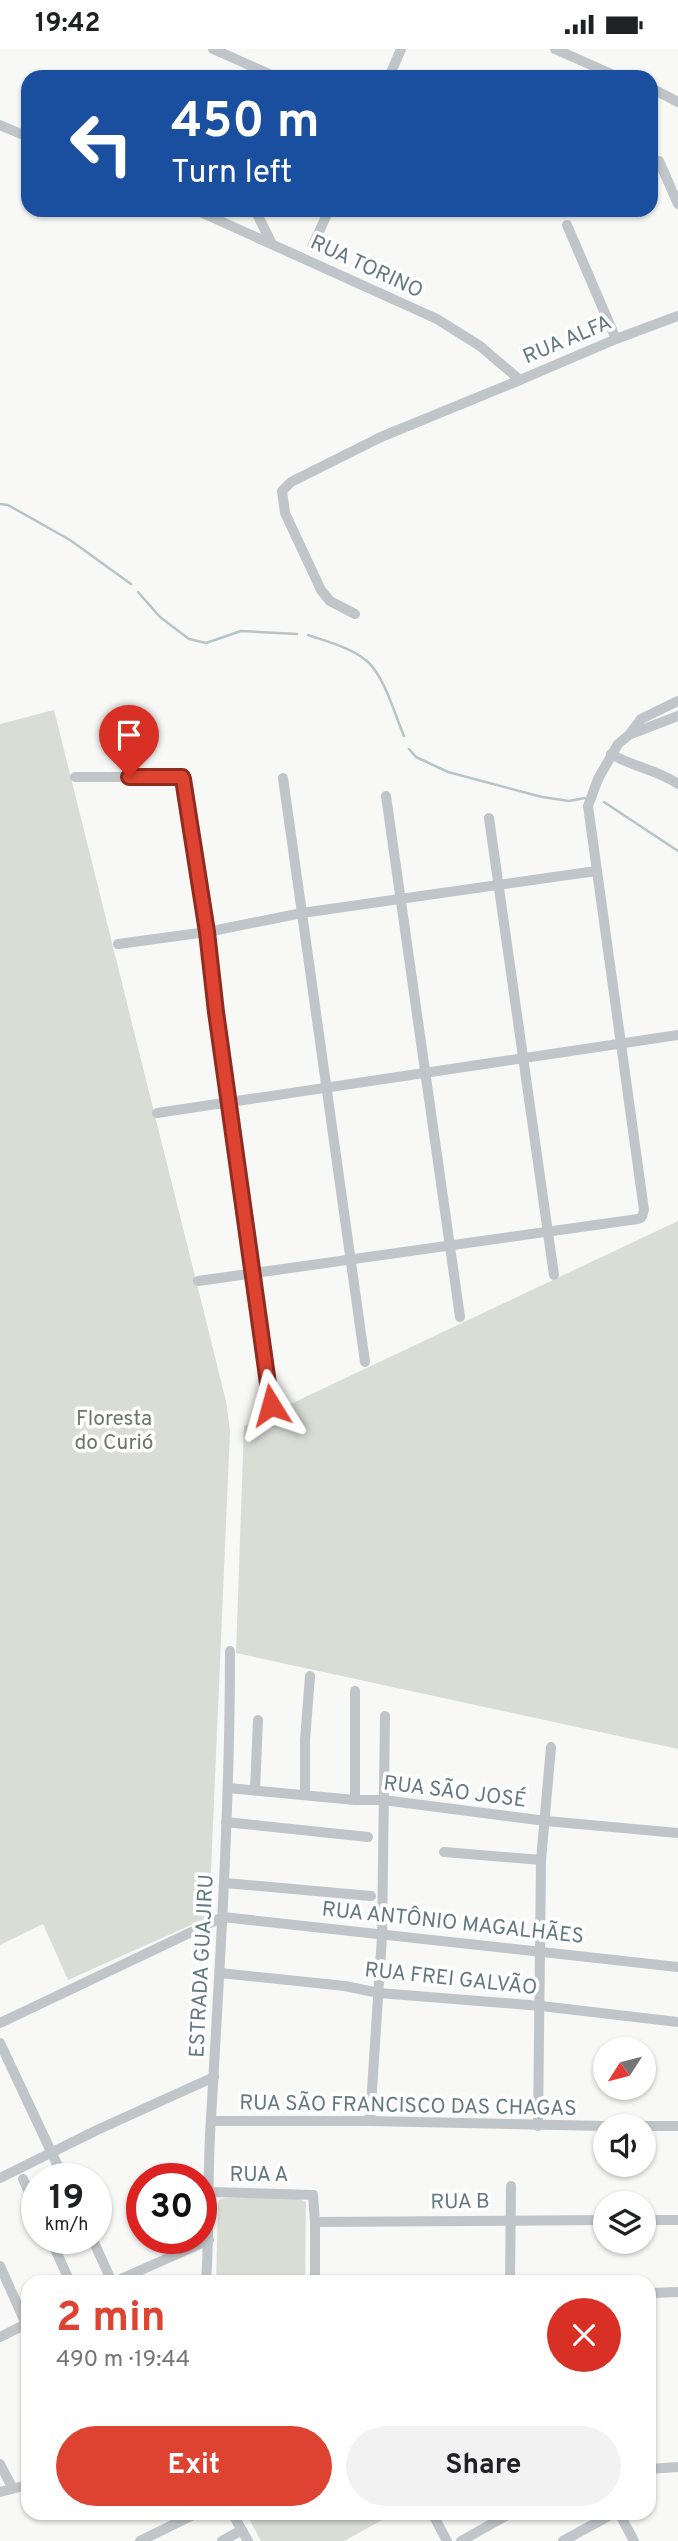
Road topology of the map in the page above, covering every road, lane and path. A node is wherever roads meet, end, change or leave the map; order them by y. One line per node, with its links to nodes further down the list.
1 (213, 49): 4 (street)
2 (401, 49): 5 (street)
3 (555, 49): 6 (street)
4 (260, 70)
5 (392, 70)
6 (602, 70)
7 (658, 91): 8 (street)
8 (678, 102)
9 (0, 125): 10 (street)
10 (21, 134)
11 (659, 161): 12 (street)
12 (678, 204)
13 (212, 217): 17 (street, RUA TORINO)
14 (258, 217): 17 (street)
15 (326, 217): 18 (street)
16 (567, 225): 20 (street)
17 (271, 242): 21 (street, RUA TORINO)
18 (313, 247)
19 (678, 316): 20 (street, RUA ALFA)
20 (616, 339): 22 (street, RUA ALFA)
21 (480, 346): 22 (street, RUA ALFA)
22 (520, 380): 23 (street)
23 (355, 614)
24 (678, 702): 26 (street)
25 (678, 716): 26 (street)
26 (629, 735): 27 (street)
27 (611, 754): 30 (street); 33 (street)
28 (75, 777): 37 (street)
29 (284, 778): 36 (street)
30 (678, 784)
31 (386, 796): 35 (street)
32 (489, 818): 34 (street)
33 (596, 871): 34 (street); 40 (street)
34 (499, 885): 35 (street); 41 (street)
35 (401, 899): 36 (street); 42 (street)
36 (302, 913): 37 (street); 43 (street)
37 (207, 932): 38 (street); 44 (street)
38 (118, 944)
39 (678, 1035): 40 (street)
40 (622, 1044): 41 (street); 46 (street)
41 (523, 1058): 42 (street); 46 (street)
42 (425, 1073): 43 (street); 47 (street)
43 (327, 1088): 44 (street); 48 (street)
44 (229, 1103): 45 (street); 49 (street)
45 (157, 1113)
46 (548, 1232): 47 (street); 50 (street)
47 (449, 1245): 48 (street); 52 (street)
48 (351, 1259): 49 (street); 53 (street)
49 (253, 1273): 51 (street); 54 (street)
50 (554, 1275)
51 (198, 1281)
52 (460, 1317)
53 (365, 1362)
54 (271, 1405)
55 (230, 1651): 61 (street, ESTRADA GUAJIRU)
56 (310, 1676): 63 (street)
57 (355, 1691): 64 (street)
58 (385, 1716): 65 (street)
59 (258, 1720): 62 (street)
60 (551, 1747): 66 (street)
61 (228, 1788): 62 (street, RUA SÃO JOSÉ); 67 (street, ESTRADA GUAJIRU)
62 (255, 1790): 63 (street, RUA SÃO JOSÉ)
63 (305, 1795): 64 (street, RUA SÃO JOSÉ)
64 (355, 1800): 65 (street, RUA SÃO JOSÉ)
65 (383, 1800): 66 (street, RUA SÃO JOSÉ); 75 (street)
66 (546, 1821): 68 (street, RUA SÃO JOSÉ); 71 (street)
67 (226, 1822): 69 (street); 72 (street, ESTRADA GUAJIRU)
68 (678, 1833)
69 (368, 1837)
70 (444, 1852): 71 (street)
71 (541, 1860): 76 (street)
72 (225, 1883): 73 (street); 74 (street, ESTRADA GUAJIRU)
73 (370, 1896)
74 (223, 1917): 75 (street, RUA ANTÔNIO MAGALHÃES); 78 (street, ESTRADA GUAJIRU); 82 (street)
75 (382, 1936): 76 (street, RUA ANTÔNIO MAGALHÃES); 79 (street)
76 (540, 1952): 77 (street, RUA ANTÔNIO MAGALHÃES); 80 (street)
77 (678, 1967)
78 (220, 1973): 79 (street, RUA FREI GALVÃO); 84 (street, ESTRADA GUAJIRU)
79 (379, 1993): 80 (street, RUA FREI GALVÃO); 86 (street)
80 (541, 2007): 81 (street, RUA FREI GALVÃO); 87 (street)
81 (678, 2022)
82 (0, 2023)
83 (0, 2043): 91 (street)
84 (214, 2077): 85 (street, ESTRADA GUAJIRU); 91 (street)
85 (211, 2121): 86 (street, RUA SÃO FRANCISCO DAS CHAGAS); 93 (street, ESTRADA GUAJIRU)
86 (370, 2121): 87 (street, RUA SÃO FRANCISCO DAS CHAGAS)
87 (538, 2126): 88 (street, RUA SÃO FRANCISCO DAS CHAGAS)
88 (593, 2126)
89 (656, 2126): 90 (street)
90 (678, 2126)
91 (52, 2153): 92 (street); 94 (street)
92 (57, 2163)
93 (210, 2163)
94 (0, 2178)
95 (511, 2186): 97 (street)
96 (217, 2192): 101 (street, RUA A)
97 (510, 2220): 98 (street, RUA B); 101 (street, RUA B); 112 (street)
98 (593, 2220)
99 (656, 2220): 100 (street)
100 (678, 2220)
101 (315, 2222): 111 (street)
102 (57, 2254): 107 (street)
103 (100, 2254): 108 (street)
104 (177, 2254): 109 (street)
105 (208, 2254): 110 (street, ESTRADA GUAJIRU)
106 (0, 2266): 115 (street)
107 (67, 2275)
108 (110, 2275)
109 (129, 2275)
110 (206, 2275)
111 (315, 2275)
112 (510, 2275)
113 (678, 2292): 114 (street)
114 (656, 2293)
115 (21, 2311)
116 (21, 2327): 117 (street)
117 (0, 2337)
118 (0, 2464): 122 (street)
119 (678, 2467): 120 (street)
120 (656, 2469)
121 (21, 2486): 122 (street)
122 (12, 2487): 123 (street)
123 (0, 2492)
124 (183, 2520): 131 (street)
125 (236, 2520): 130 (street)
126 (436, 2520): 134 (street)
127 (498, 2520): 135 (street)
128 (603, 2520): 136 (street)
129 (620, 2520): 137 (street)
130 (242, 2530): 132 (street); 133 (street)
131 (140, 2541)
132 (222, 2541)
133 (248, 2541)
134 (447, 2541)
135 (461, 2541)
136 (563, 2541)
137 (634, 2541)

